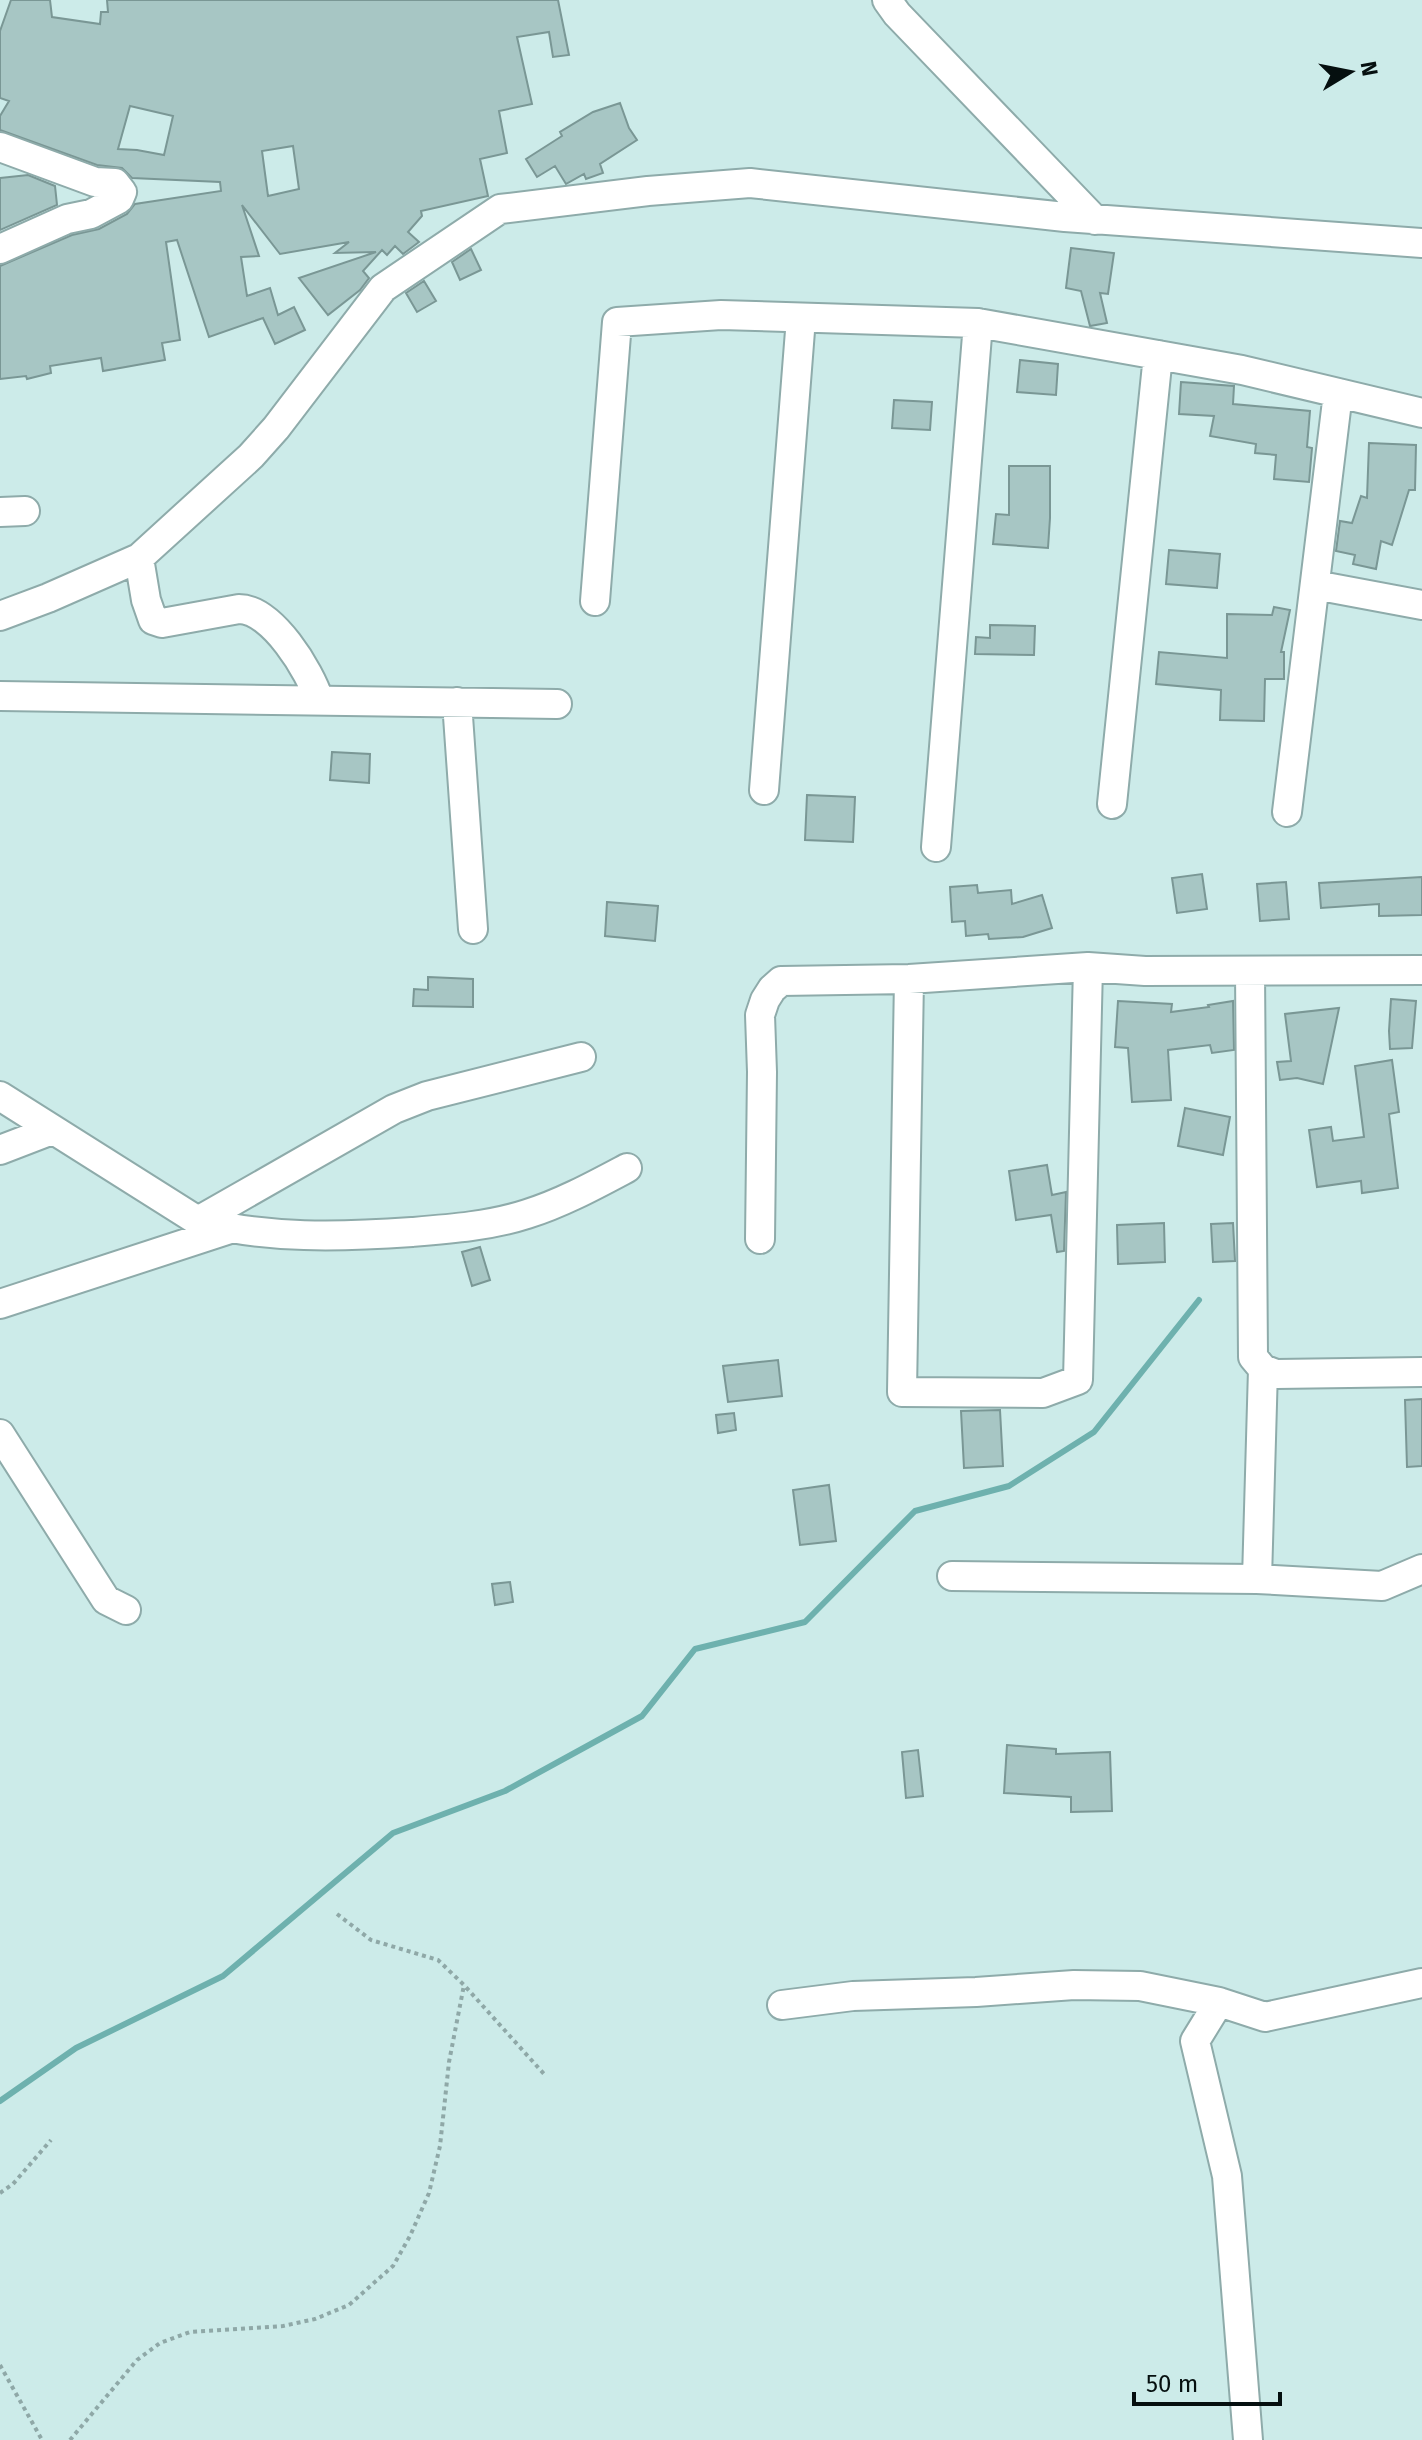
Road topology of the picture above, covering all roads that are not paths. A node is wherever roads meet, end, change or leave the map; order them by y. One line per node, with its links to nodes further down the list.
1 (887, 0): 3 (street)
2 (0, 147): 5 (street)
3 (1095, 220): 4 (street); 11 (street)
4 (1422, 243)
5 (0, 249)
6 (801, 318): 7 (street); 13 (street); 20 (street)
7 (978, 323): 8 (street); 23 (street)
8 (1158, 355): 9 (street); 21 (street)
9 (1338, 393): 10 (street); 12 (street)
10 (1422, 413)
11 (139, 558): 15 (street); 17 (street)
12 (1315, 585): 14 (street); 22 (street)
13 (595, 601)
14 (1422, 605)
15 (0, 616)
16 (0, 696): 17 (street)
17 (319, 700): 18 (street)
18 (457, 702): 19 (street); 24 (street)
19 (557, 704)
20 (764, 790)
21 (1112, 804)
22 (1287, 812)
23 (936, 847)
24 (473, 929)
25 (1088, 967): 27 (street); 28 (street); 28 (street)
26 (1422, 970): 27 (street)
27 (1250, 971): 38 (street)
28 (909, 979): 36 (street)
29 (581, 1057): 34 (street)
30 (0, 1096): 31 (street)
31 (52, 1130): 32 (street); 34 (street)
32 (0, 1150)
33 (627, 1168): 35 (street)
34 (198, 1221): 35 (street)
35 (230, 1229): 37 (street)
36 (760, 1239)
37 (0, 1304)
38 (1263, 1369): 39 (street); 43 (street)
39 (1422, 1372)
40 (0, 1434): 44 (street)
41 (1422, 1569): 43 (street)
42 (952, 1576): 43 (street)
43 (1257, 1579)
44 (126, 1610)
45 (1422, 1983): 46 (street)
46 (1219, 2002): 47 (street); 48 (street)
47 (782, 2005)
48 (1248, 2440)

